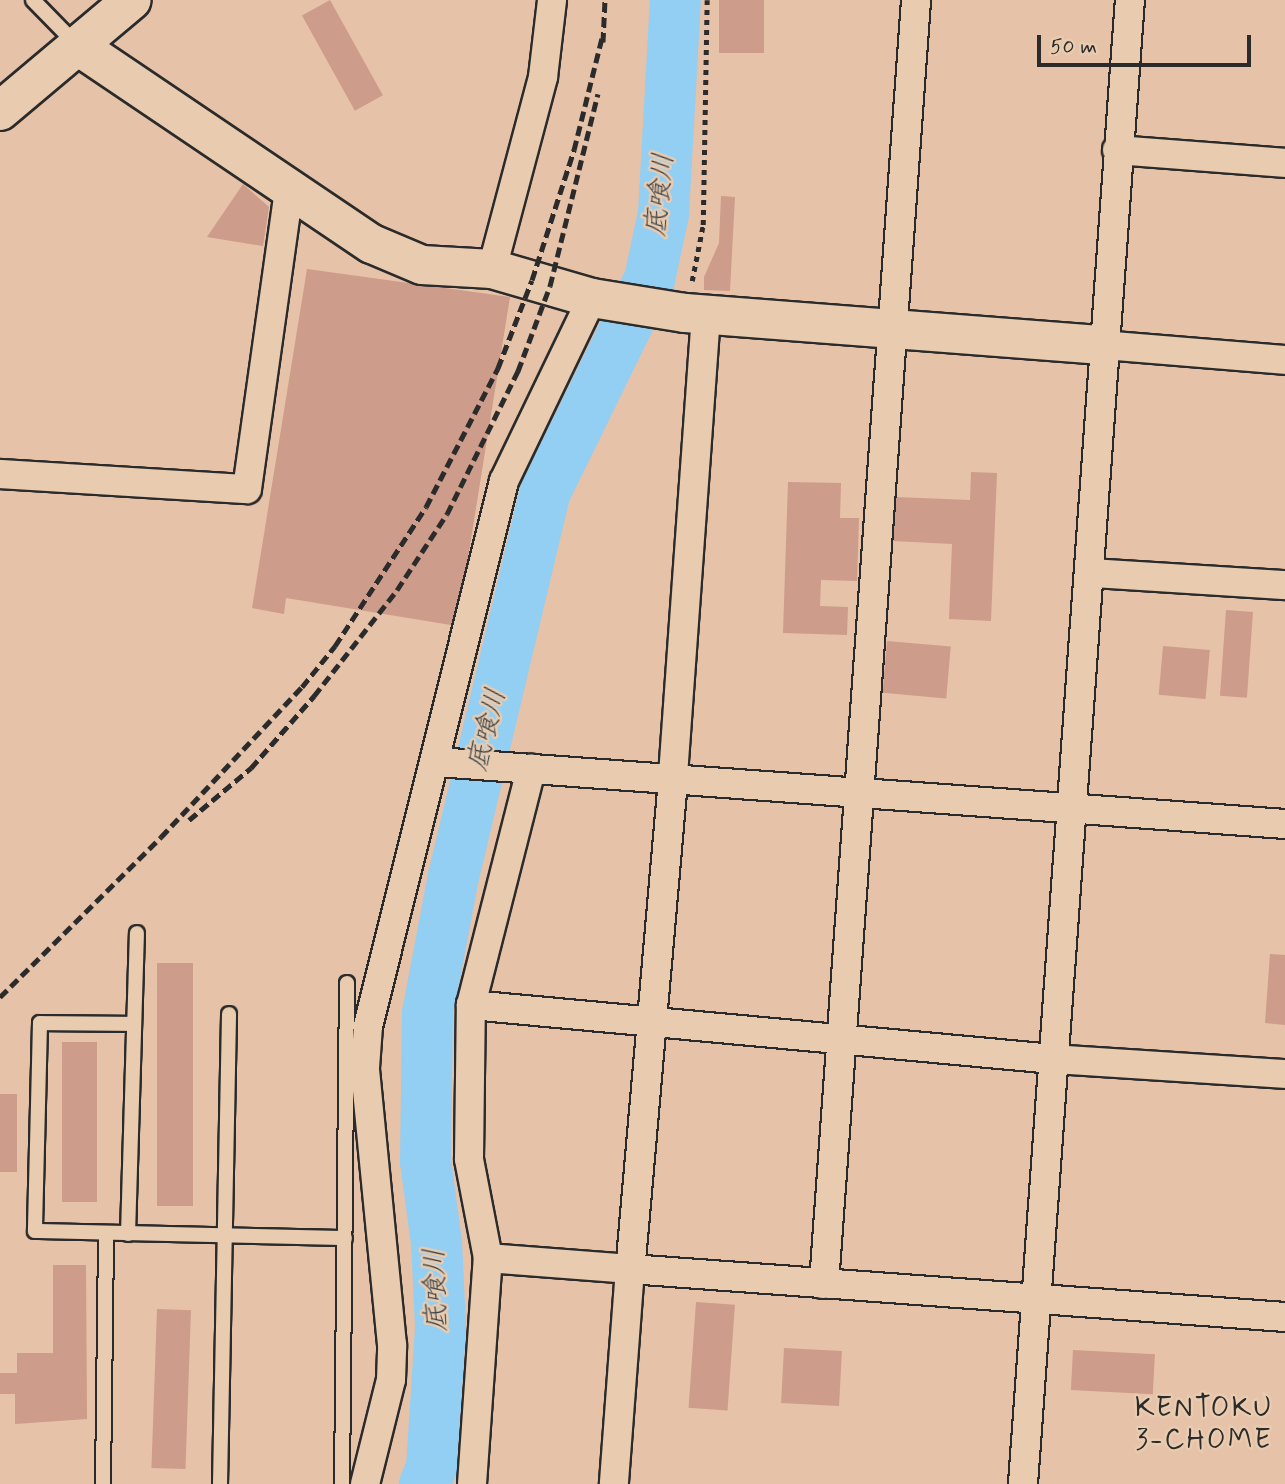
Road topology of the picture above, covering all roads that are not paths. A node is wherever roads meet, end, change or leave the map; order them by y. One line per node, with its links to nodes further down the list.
1 (33, 0): 6 (lane)
2 (132, 0): 6 (street)
3 (552, 0): 11 (street)
4 (916, 0): 14 (street)
5 (1130, 0): 8 (street)
6 (78, 46): 7 (street); 10 (street)
7 (0, 111)
8 (1117, 150): 9 (street); 15 (street)
9 (1285, 163)
10 (289, 190): 11 (street); 17 (street)
11 (492, 269): 12 (street)
12 (597, 299): 13 (street); 20 (street)
13 (690, 313): 14 (street); 22 (street)
14 (896, 329): 15 (street); 23 (street)
15 (1103, 345): 16 (street); 18 (street)
16 (1285, 360)
17 (0, 474)
18 (1091, 573): 19 (street); 24 (street)
19 (1285, 585)
20 (437, 762): 21 (street); 47 (street)
21 (531, 769): 22 (street); 28 (street)
22 (673, 780): 23 (street); 31 (street)
23 (862, 796): 24 (street); 32 (street)
24 (1072, 810): 25 (street); 33 (street)
25 (1285, 824)
26 (137, 933): 30 (lane)
27 (347, 983): 38 (lane)
28 (471, 1005): 31 (street); 39 (street)
29 (229, 1014): 37 (lane)
30 (134, 1024): 35 (lane); 36 (lane)
31 (649, 1024): 32 (street); 40 (street)
32 (842, 1041): 33 (street); 41 (street)
33 (1053, 1059): 34 (street); 42 (street)
34 (1285, 1074)
35 (106, 1233): 36 (lane); 44 (lane)
36 (128, 1234): 37 (lane)
37 (225, 1237): 38 (lane); 45 (lane)
38 (345, 1238): 46 (lane)
39 (488, 1258): 40 (street); 48 (street)
40 (630, 1269): 41 (street); 49 (street)
41 (824, 1284): 42 (street)
42 (1035, 1301): 43 (street); 50 (street)
43 (1285, 1317)
44 (103, 1484)
45 (220, 1484)
46 (342, 1484)
47 (365, 1484)
48 (472, 1484)
49 (614, 1484)
50 (1023, 1484)

